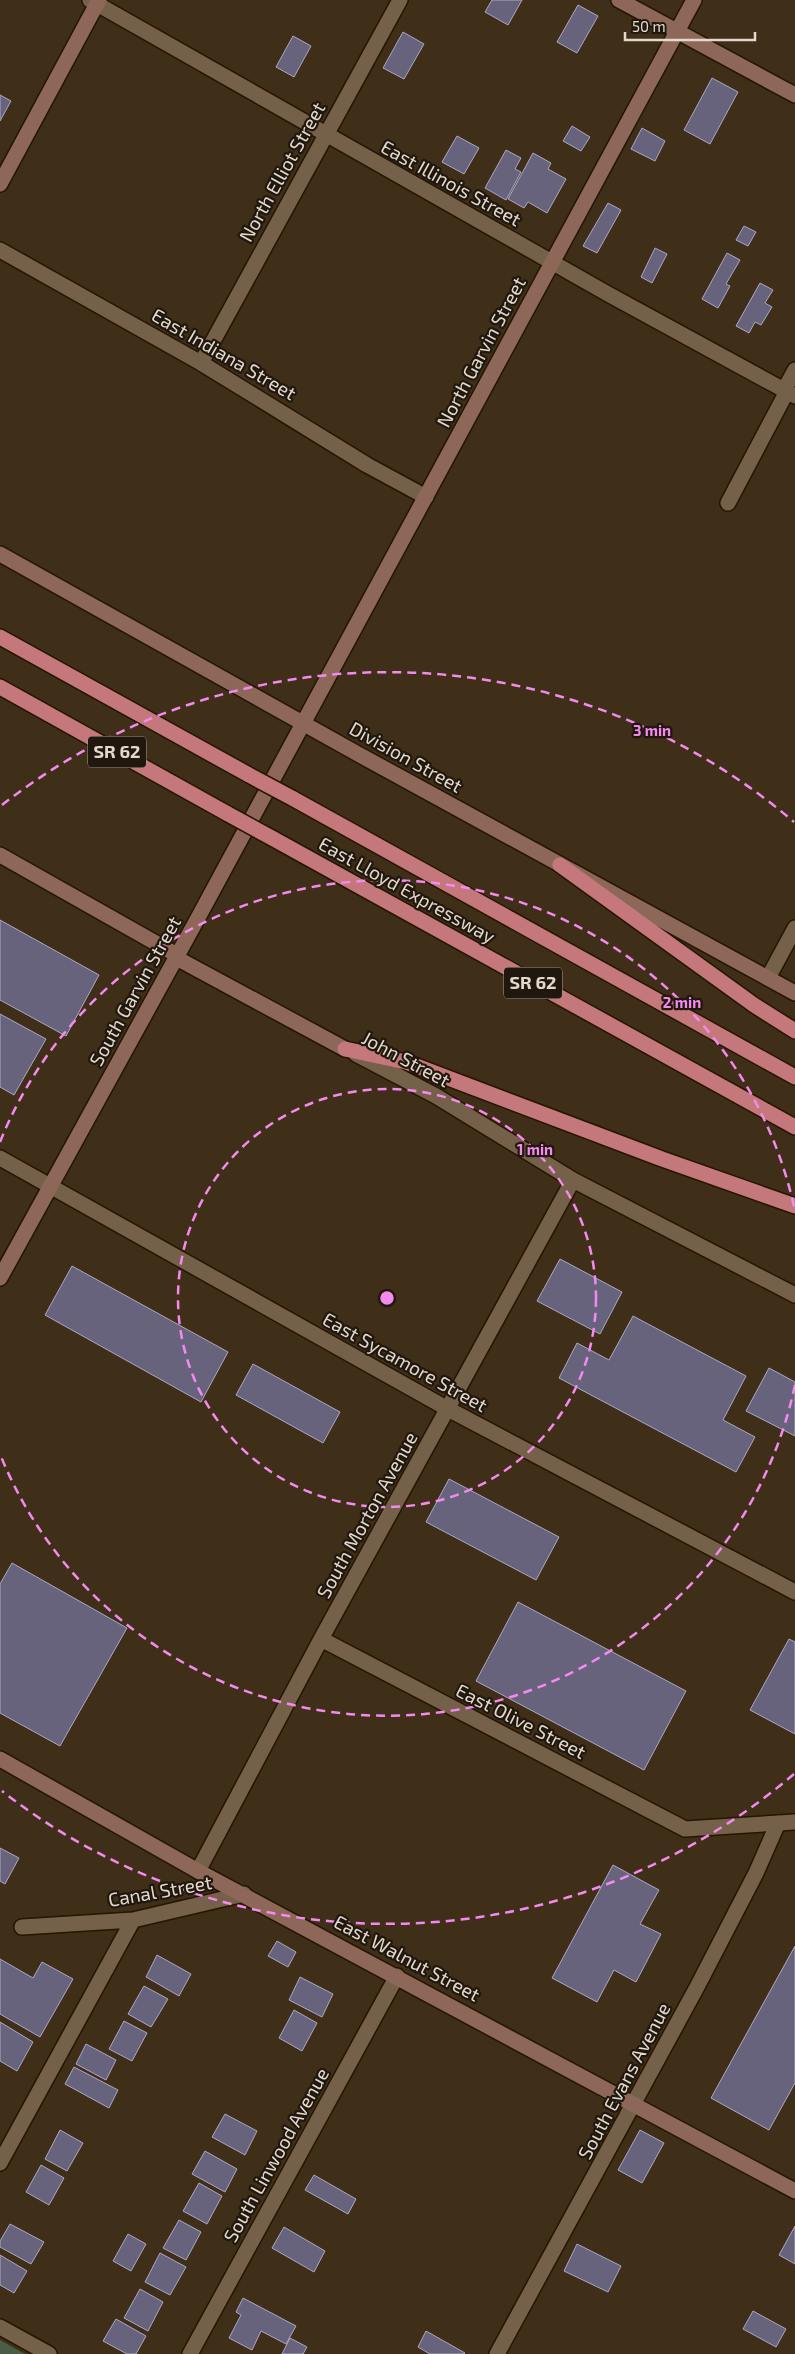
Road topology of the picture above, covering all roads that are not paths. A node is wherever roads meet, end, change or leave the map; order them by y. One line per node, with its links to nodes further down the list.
1 (400, 0): 7 (street, North Elliot Street)
2 (619, 0): 5 (main road)
3 (694, 0): 5 (main road, North Garvin Street)
4 (95, 1): 7 (street, East Illinois Street); 8 (main road)
5 (677, 31): 6 (main road); 10 (main road, North Garvin Street)
6 (795, 95)
7 (325, 135): 10 (street, East Illinois Street); 11 (street, North Elliot Street)
8 (0, 184)
9 (0, 250): 11 (street, East Indiana Street)
10 (552, 263): 13 (street, East Illinois Street); 14 (main road, North Garvin Street)
11 (201, 363): 14 (street, East Indiana Street)
12 (795, 370): 13 (street)
13 (790, 393): 15 (street)
14 (426, 496): 19 (main road, North Garvin Street)
15 (728, 503)
16 (0, 554): 19 (main road, Division Street)
17 (0, 637): 28 (highway, East Lloyd Expressway / SR 62, bridge)
18 (3, 688): 29 (highway, East Lloyd Expressway / SR 62, bridge)
19 (303, 723): 21 (main road, Division Street); 23 (main road, South Garvin Street)
20 (0, 855): 23 (main road, John Street)
21 (560, 864): 24 (main road, Division Street); 26 (highway)
22 (795, 928): 24 (street)
23 (177, 955): 27 (main road, John Street); 32 (main road, South Garvin Street)
24 (768, 978): 25 (main road, Division Street)
25 (795, 993)
26 (795, 1031)
27 (345, 1049): 31 (street, John Street); 33 (highway)
28 (795, 1077)
29 (795, 1127)
30 (0, 1158): 32 (street, East Sycamore Street)
31 (574, 1180): 35 (street, John Street); 36 (street, South Morton Avenue)
32 (50, 1186): 34 (main road, South Garvin Street); 36 (street, East Sycamore Street)
33 (795, 1206)
34 (0, 1278)
35 (795, 1295)
36 (448, 1409): 37 (street, East Sycamore Street); 38 (street, South Morton Avenue)
37 (795, 1592)
38 (321, 1639): 41 (street, East Olive Street); 42 (street, South Morton Avenue)
39 (0, 1759): 42 (main road, East Walnut Street)
40 (795, 1822): 41 (street)
41 (778, 1823): 47 (street, South Evans Avenue)
42 (198, 1870): 43 (main road, East Walnut Street)
43 (244, 1894): 44 (street, Canal Street); 46 (main road, East Walnut Street)
44 (133, 1920): 45 (street, Canal Street); 48 (street)
45 (22, 1927)
46 (397, 1976): 47 (main road, East Walnut Street); 52 (street, South Linwood Avenue)
47 (635, 2104): 49 (main road, East Walnut Street); 53 (street, South Evans Avenue)
48 (0, 2163)
49 (795, 2191)
50 (0, 2327): 51 (street)
51 (50, 2354)
52 (190, 2354)
53 (497, 2354)

